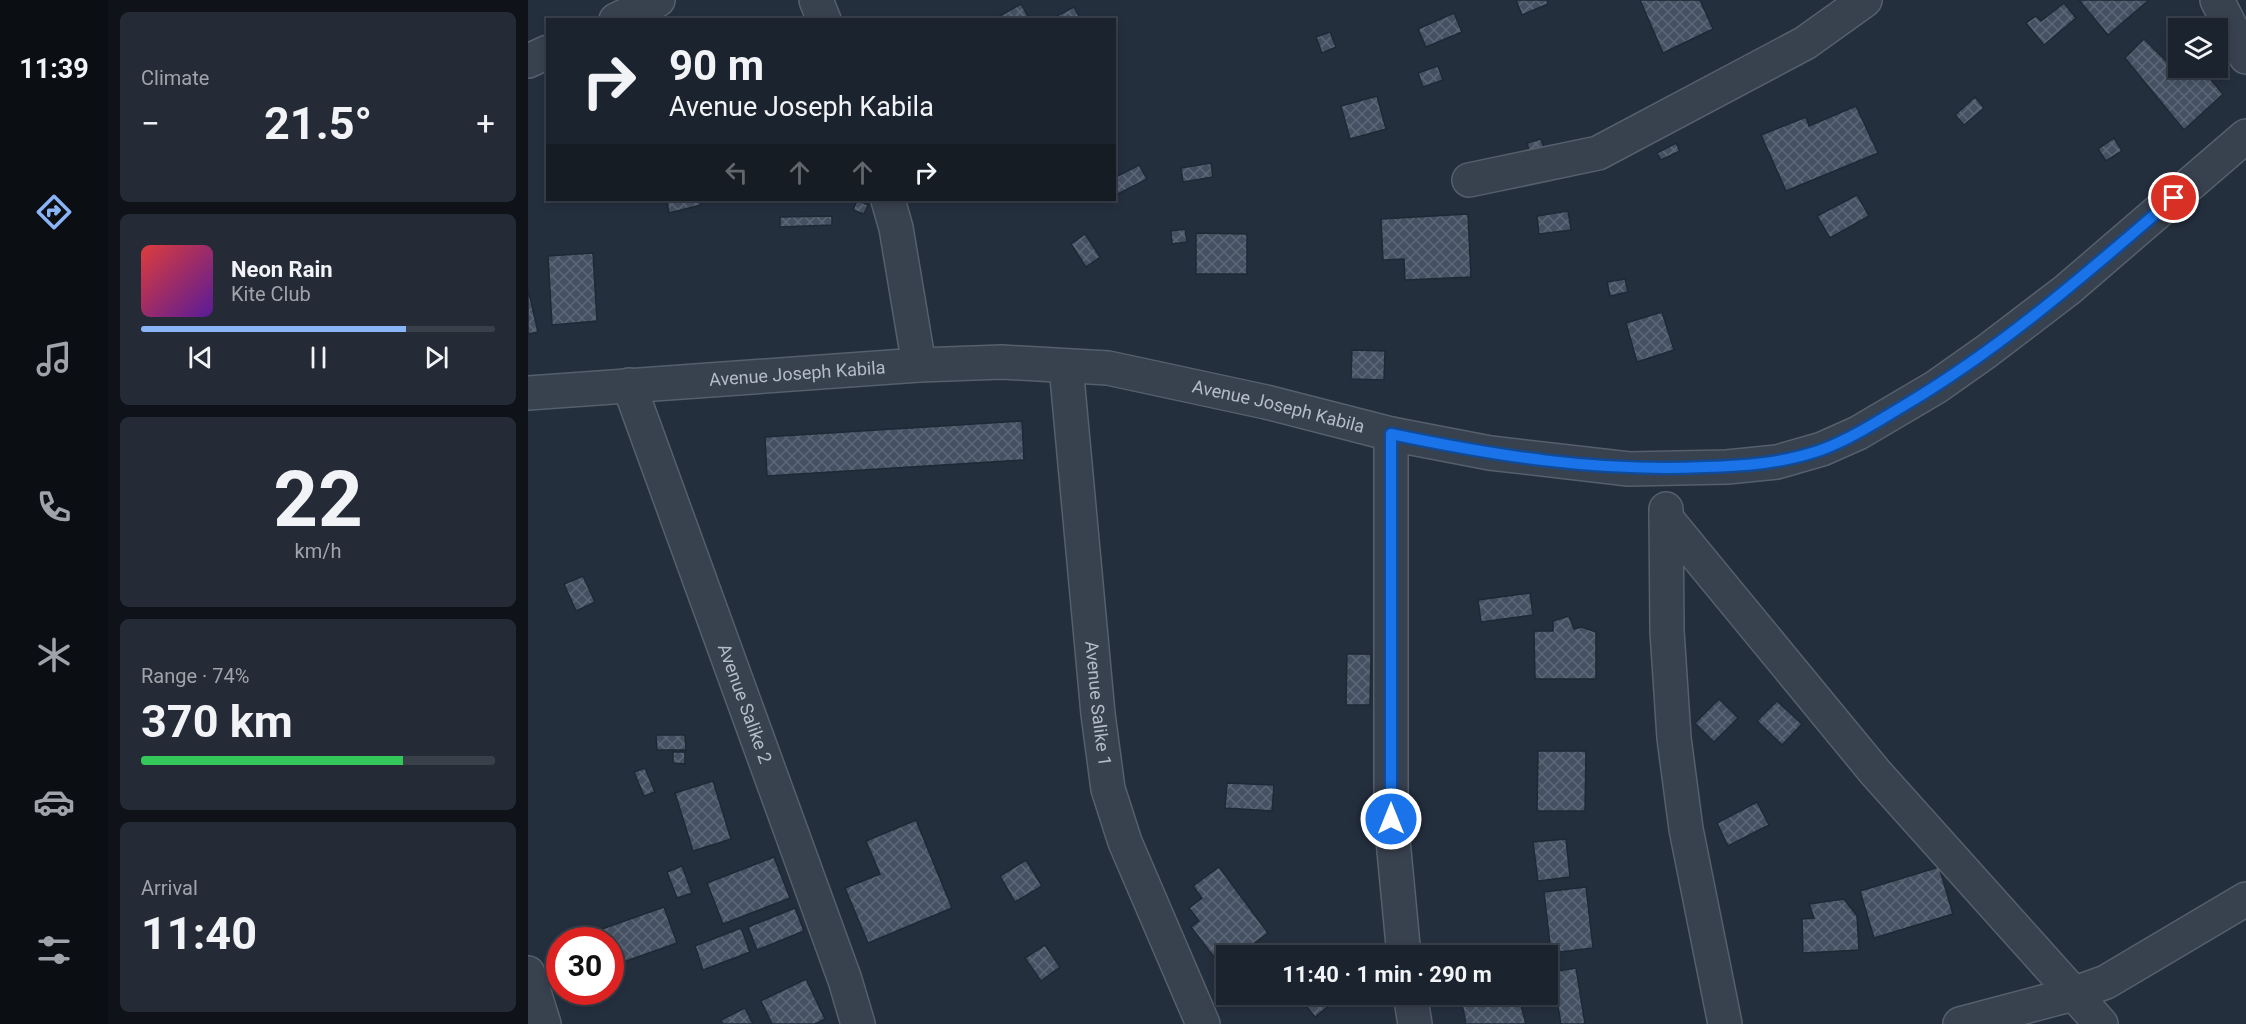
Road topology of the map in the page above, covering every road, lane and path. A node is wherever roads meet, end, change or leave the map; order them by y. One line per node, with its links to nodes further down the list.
1 (658, 0): 5 (street)
2 (816, 0): 6 (street)
3 (1865, 0): 11 (street)
4 (2217, 0): 8 (street)
5 (620, 18)
6 (823, 18)
7 (546, 53): 9 (street)
8 (2246, 57)
9 (528, 61)
10 (2246, 136): 18 (street, Avenue Joseph Kabila)
11 (1469, 180)
12 (888, 201): 13 (street)
13 (919, 365): 14 (street, Avenue Joseph Kabila); 15 (street, Avenue Joseph Kabila)
14 (1066, 366): 17 (street, Avenue Joseph Kabila); 27 (street, Avenue Salike 1)
15 (629, 385): 16 (street, Avenue Joseph Kabila); 26 (street, Avenue Salike 2)
16 (528, 393)
17 (1391, 434): 18 (street, Avenue Joseph Kabila); 21 (street)
18 (1665, 469): 19 (street)
19 (1666, 518): 23 (street); 29 (street)
20 (2246, 899): 23 (street)
21 (1403, 945)
22 (528, 972): 25 (street)
23 (2073, 994): 30 (street); 31 (street)
24 (1412, 1005): 28 (street)
25 (544, 1024)
26 (858, 1024)
27 (1203, 1024)
28 (1415, 1024)
29 (1725, 1024)
30 (1960, 1024)
31 (2101, 1024)

